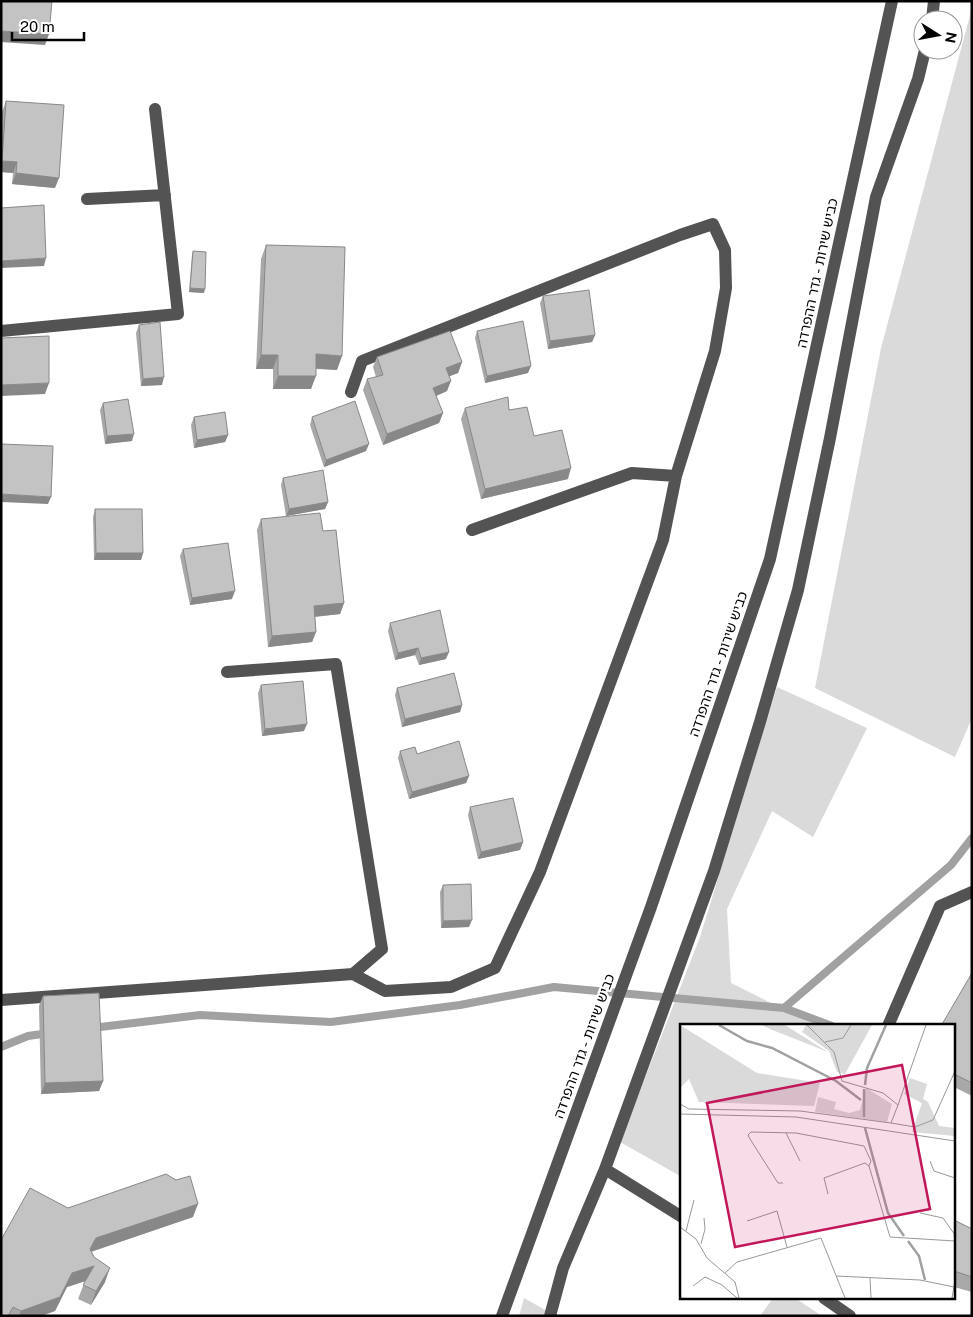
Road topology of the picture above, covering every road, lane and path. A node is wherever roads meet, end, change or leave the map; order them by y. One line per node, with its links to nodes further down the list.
1 (892, 1): 18 (street, כביש שירות - גדר ההפרדה)
2 (923, 60): 15 (street)
3 (155, 109): 4 (street)
4 (165, 195): 5 (street); 6 (street)
5 (87, 199)
6 (1, 330)
7 (351, 392): 8 (street)
8 (676, 476): 9 (street); 12 (street)
9 (472, 530)
10 (227, 672): 12 (street)
11 (972, 892): 14 (street)
12 (353, 974): 13 (street)
13 (1, 1000)
14 (889, 1024)
15 (605, 1169): 16 (street); 19 (street)
16 (680, 1217)
17 (827, 1300): 20 (street)
18 (502, 1316)
19 (550, 1316)
20 (850, 1316)

